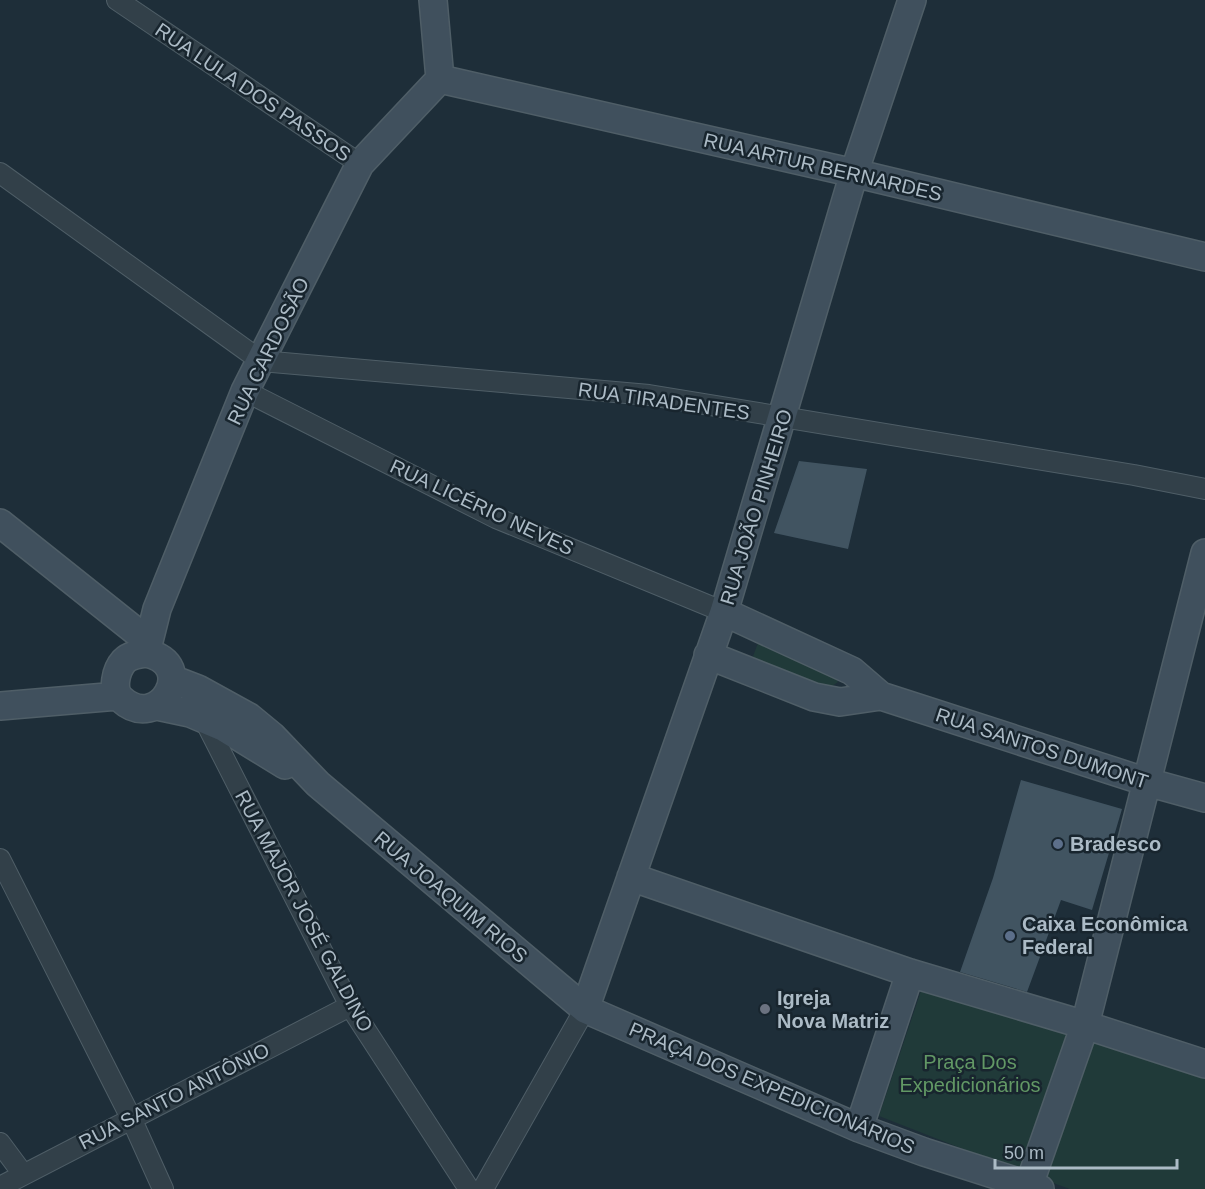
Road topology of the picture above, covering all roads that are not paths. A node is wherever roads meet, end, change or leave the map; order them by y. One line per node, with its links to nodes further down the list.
1 (117, 0): 5 (street, RUA LULA DOS PASSOS)
2 (433, 0): 4 (main road)
3 (912, 0): 7 (main road, RUA JOÃO PINHEIRO)
4 (440, 79): 5 (main road, RUA CARDOSÃO); 7 (main road, RUA ARTUR BERNARDES)
5 (360, 164): 9 (main road, RUA CARDOSÃO)
6 (0, 173): 9 (street)
7 (854, 173): 8 (main road, RUA ARTUR BERNARDES); 11 (main road, RUA JOÃO PINHEIRO)
8 (1205, 257)
9 (261, 361): 10 (main road, RUA CARDOSÃO); 11 (street, RUA TIRADENTES)
10 (245, 391): 15 (street, RUA LICÉRIO NEVES); 16 (main road, RUA CARDOSÃO)
11 (783, 418): 12 (street, RUA TIRADENTES); 15 (main road, RUA JOÃO PINHEIRO)
12 (1205, 489)
13 (0, 523): 16 (main road)
14 (1205, 553): 24 (main road)
15 (724, 612): 17 (main road, RUA JOÃO PINHEIRO); 20 (main road, RUA SANTOS DUMONT)
16 (147, 647): 18 (main road); 19 (main road)
17 (708, 655): 20 (main road, RUA SANTOS DUMONT); 28 (main road, RUA JOÃO PINHEIRO)
18 (172, 679): 22 (main road); 25 (main road, RUA JOAQUIM RIOS)
19 (118, 696): 21 (main road); 22 (main road)
20 (881, 696): 24 (main road, RUA SANTOS DUMONT)
21 (0, 706)
22 (157, 706): 23 (main road, RUA JOAQUIM RIOS)
23 (204, 719): 25 (main road, RUA JOAQUIM RIOS); 30 (street, RUA MAJOR JOSÉ GALDINO)
24 (1147, 782): 26 (main road, RUA SANTOS DUMONT); 32 (main road)
25 (318, 784): 31 (main road, RUA JOAQUIM RIOS)
26 (1205, 798)
27 (0, 859): 34 (street)
28 (631, 877): 29 (main road); 31 (main road, RUA JOÃO PINHEIRO)
29 (910, 973): 32 (main road); 35 (main road)
30 (350, 1006): 34 (street, RUA SANTO ANTÔNIO); 42 (street, RUA MAJOR JOSÉ GALDINO)
31 (585, 1009): 35 (main road, PRAÇA DOS EXPEDICIONÁRIOS); 43 (street)
32 (1085, 1025): 33 (main road); 40 (main road)
33 (1205, 1064)
34 (131, 1118): 37 (street, RUA SANTO ANTÔNIO); 41 (street)
35 (859, 1128): 38 (main road, PRAÇA DOS EXPEDICIONÁRIOS)
36 (0, 1143): 37 (street)
37 (23, 1174): 39 (street, RUA SANTO ANTÔNIO)
38 (1000, 1183): 40 (main road, PRAÇA DOS EXPEDICIONÁRIOS)
39 (0, 1187)
40 (1034, 1187)
41 (164, 1189)
42 (469, 1189)
43 (483, 1189)

